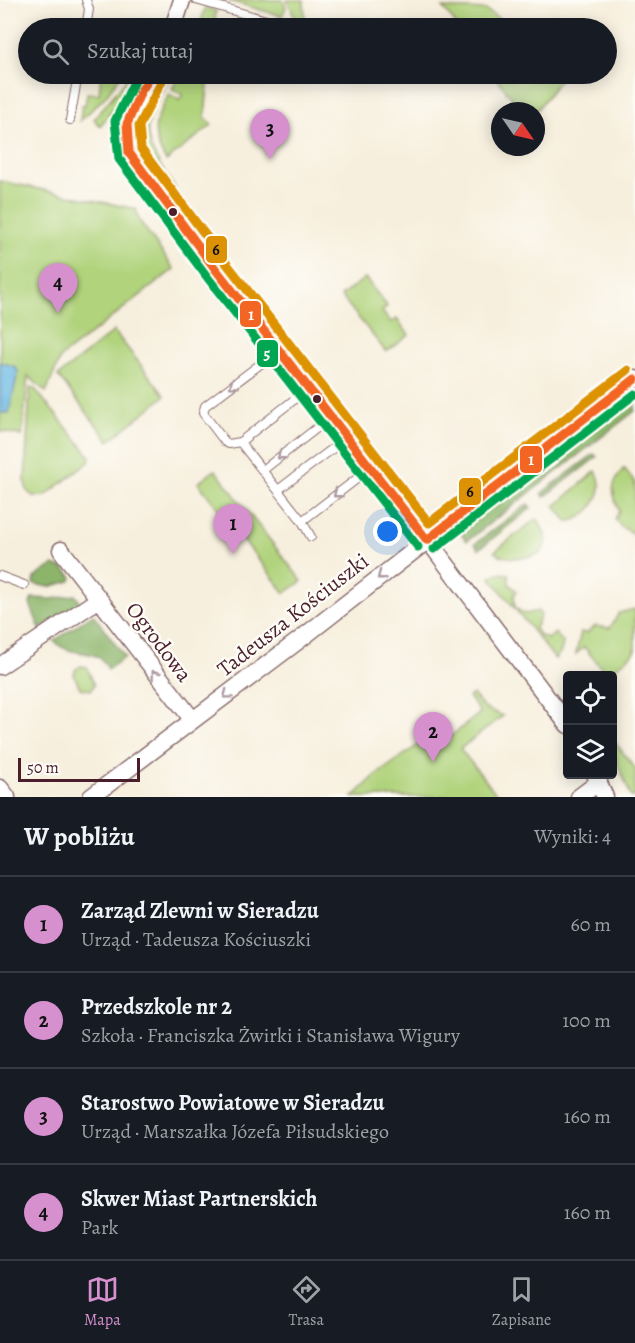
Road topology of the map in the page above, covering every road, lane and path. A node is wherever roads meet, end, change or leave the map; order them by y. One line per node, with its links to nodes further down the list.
1 (86, 0): 4 (lane)
2 (182, 0): 5 (street)
3 (196, 0): 6 (lane)
4 (88, 18)
5 (176, 18)
6 (259, 18)
7 (76, 84): 9 (lane)
8 (146, 84): 10 (street)
9 (70, 120)
10 (279, 350): 12 (street); 15 (lane, one-way to 15)
11 (635, 379): 21 (street, Tadeusza Kościuszki)
12 (309, 388): 13 (street); 15 (lane)
13 (331, 417): 14 (street); 17 (lane, one-way to 17)
14 (348, 437): 16 (street); 18 (lane)
15 (240, 442): 17 (lane)
16 (372, 468): 19 (lane, one-way to 19); 21 (street)
17 (263, 470): 18 (lane)
18 (278, 490): 19 (lane)
19 (302, 521): 20 (lane)
20 (311, 537)
21 (428, 540): 27 (street, Tadeusza Kościuszki, one-way to 27); 28 (street)
22 (61, 550): 25 (street)
23 (0, 576): 24 (lane)
24 (24, 585)
25 (99, 599): 26 (street, Ogrodowa); 27 (street, Ogrodowa, one-way to 25)
26 (0, 666)
27 (192, 719): 32 (street, Tadeusza Kościuszki)
28 (563, 720)
29 (600, 785): 33 (street)
30 (0, 788): 31 (street)
31 (7, 797)
32 (91, 797)
33 (579, 797)

